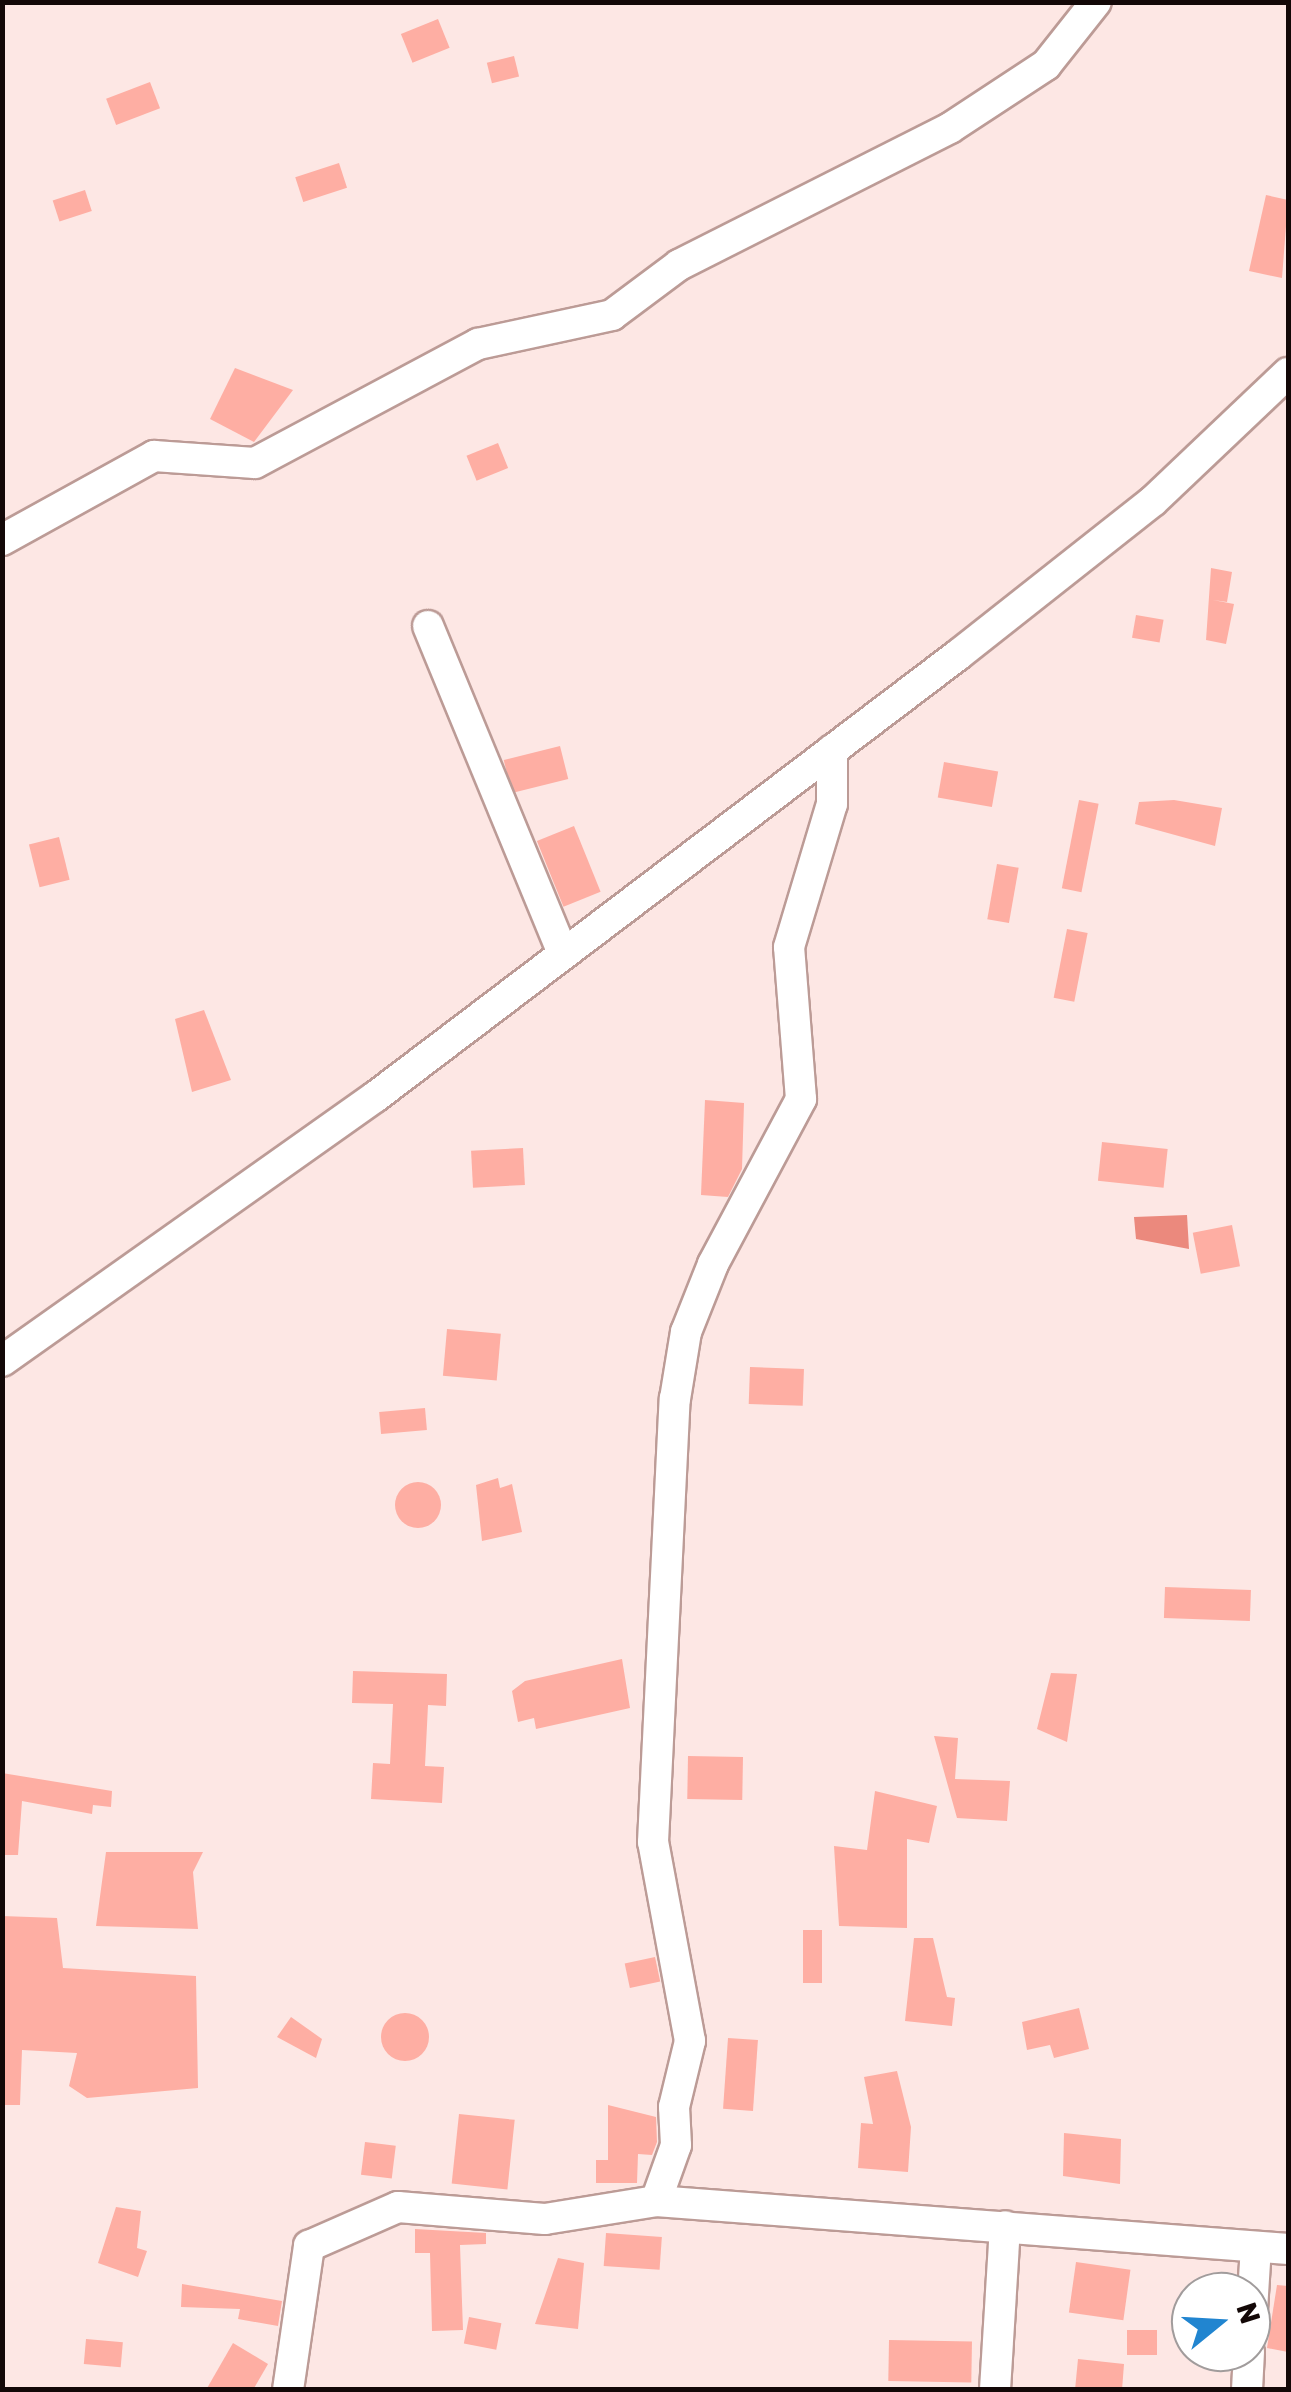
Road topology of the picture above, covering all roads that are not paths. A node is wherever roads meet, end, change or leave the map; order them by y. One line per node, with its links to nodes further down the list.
1 (1096, 2): 3 (street)
2 (1288, 373): 5 (street)
3 (2, 540)
4 (428, 626): 6 (street)
5 (832, 750): 6 (street); 8 (street)
6 (563, 954): 7 (street)
7 (2, 1361)
8 (656, 2200): 9 (street); 13 (street)
9 (1005, 2226): 10 (street); 14 (street)
10 (1256, 2247): 11 (street); 12 (street)
11 (1288, 2249)
12 (1254, 2272)
13 (288, 2390)
14 (995, 2390)

